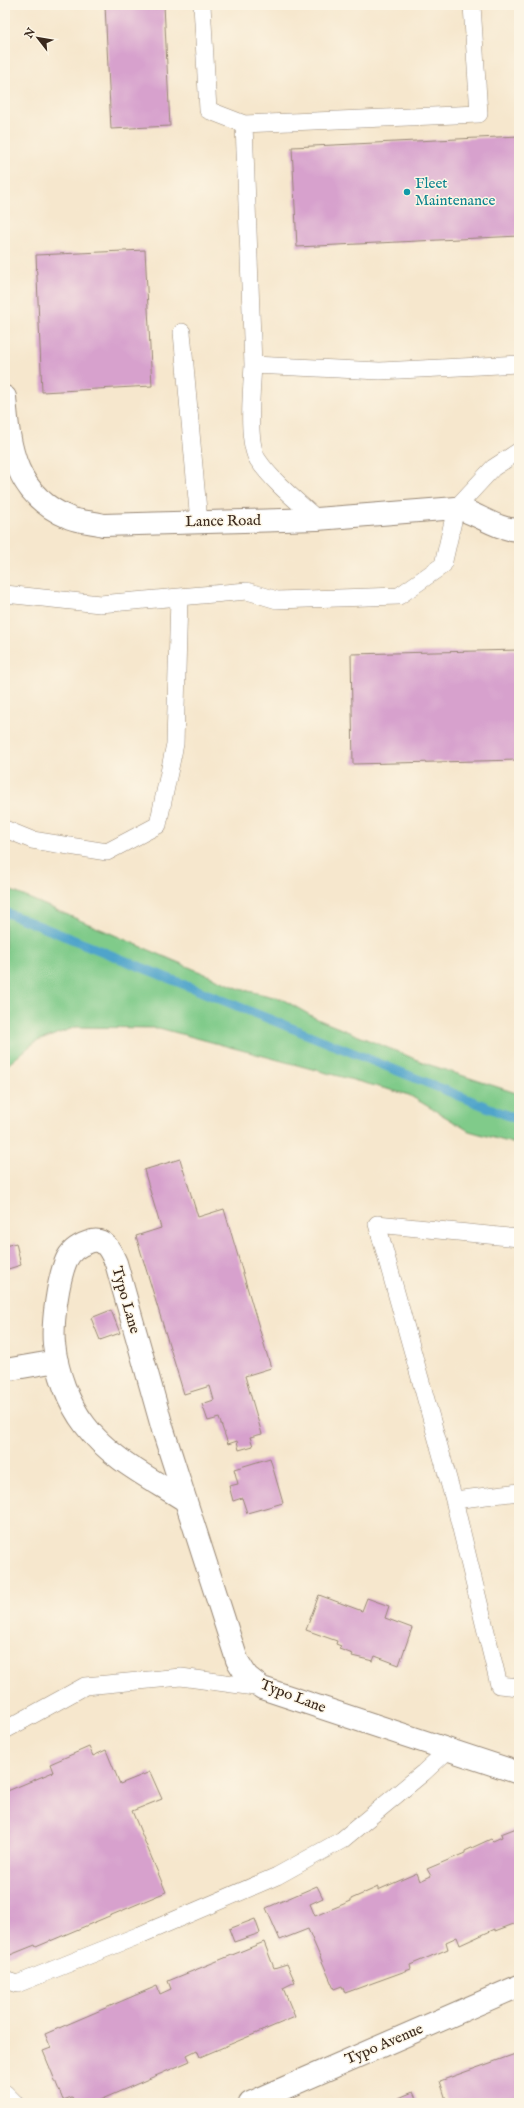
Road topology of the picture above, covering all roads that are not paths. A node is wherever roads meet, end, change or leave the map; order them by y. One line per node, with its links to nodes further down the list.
1 (202, 5): 3 (lane)
2 (472, 5): 3 (lane)
3 (244, 124): 6 (lane)
4 (182, 332): 11 (lane)
5 (519, 364): 6 (lane)
6 (253, 365): 10 (lane)
7 (5, 397): 11 (street, Lance Road)
8 (519, 451): 9 (lane)
9 (456, 508): 10 (street, Lance Road); 12 (street, Lance Road); 14 (lane)
10 (316, 519): 11 (street, Lance Road)
11 (199, 522)
12 (519, 530)
13 (5, 594): 14 (lane)
14 (179, 596): 15 (lane)
15 (5, 829)
16 (519, 1238): 20 (lane)
17 (57, 1361): 18 (street); 21 (street, Typo Lane); 21 (street, Typo Lane)
18 (5, 1370)
19 (519, 1492): 20 (lane)
20 (454, 1500): 23 (lane)
21 (186, 1502): 22 (street, Typo Lane)
22 (262, 1688): 24 (lane); 25 (street, Typo Lane)
23 (519, 1688)
24 (5, 1730)
25 (448, 1750): 26 (street); 27 (lane)
26 (519, 1774)
27 (5, 1980)
28 (519, 1986): 31 (street, Typo Avenue)
29 (5, 2093): 30 (lane)
30 (15, 2103)
31 (250, 2103)

